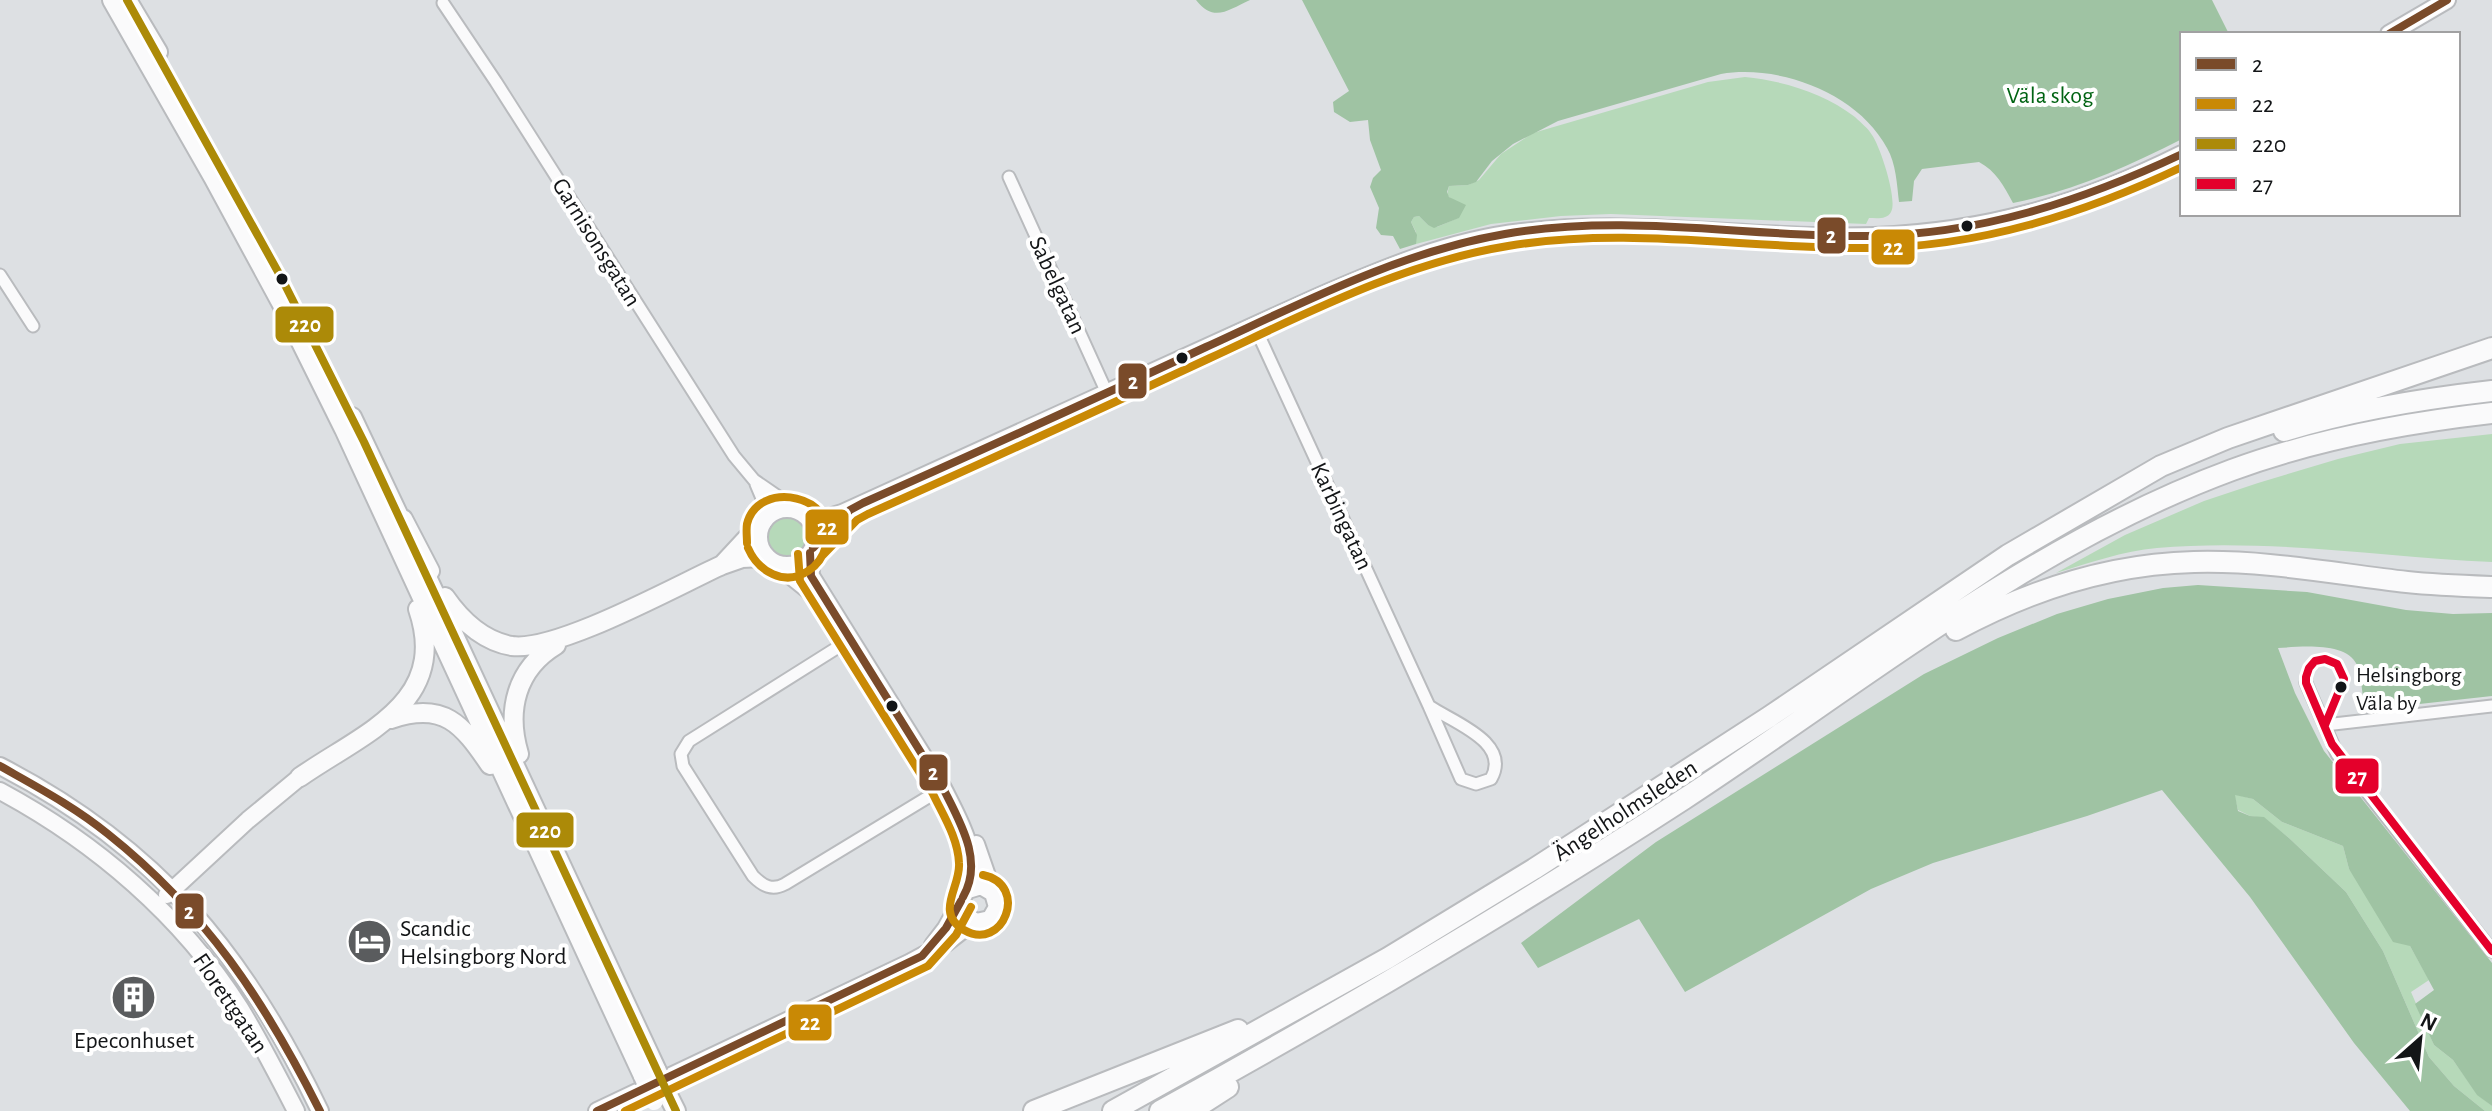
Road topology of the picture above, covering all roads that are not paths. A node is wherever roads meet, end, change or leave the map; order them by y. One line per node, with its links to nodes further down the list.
1 (112, 0): 21 (main road)
2 (127, 0): 16 (main road)
3 (2447, 0): 5 (street)
4 (443, 3): 15 (street, Garnisonsgatan)
5 (2392, 32)
6 (2180, 155): 9 (street)
7 (1009, 177): 13 (street, Sabelgatan)
8 (0, 275): 10 (street)
9 (1254, 325): 13 (street); 31 (street, Karbingatan)
10 (33, 326)
11 (2492, 348): 17 (highway)
12 (2492, 391): 17 (highway)
13 (1107, 393): 18 (street)
14 (2492, 413): 29 (highway)
15 (754, 480): 19 (street, Garnisonsgatan); 20 (street, Garnisonsgatan)
16 (386, 488): 27 (main road); 40 (main road)
17 (2125, 488): 50 (highway, Ängelholmsleden)
18 (850, 510): 19 (street); 22 (street)
19 (800, 512): 20 (street); 22 (street)
20 (764, 520): 23 (street); 24 (main road)
21 (394, 534): 33 (main road); 41 (main road)
22 (812, 550): 23 (street); 26 (street)
23 (769, 559): 24 (main road); 26 (street)
24 (722, 565): 27 (main road)
25 (2492, 587): 29 (highway)
26 (836, 615): 28 (street)
27 (575, 633): 40 (main road)
28 (851, 639): 37 (street); 37 (street)
29 (1891, 660): 49 (highway, Ängelholmsleden)
30 (2306, 683): 34 (street)
31 (1429, 706): 31 (street, Karbingatan)
32 (2492, 706): 34 (street)
33 (381, 723): 36 (main road); 41 (main road)
34 (2325, 725): 47 (street)
35 (0, 766): 42 (street, Florettgatan)
36 (300, 777): 42 (street)
37 (943, 788): 39 (street)
38 (0, 791): 45 (street, Florettgatan)
39 (959, 820): 43 (street); 44 (street)
40 (546, 829): 51 (main road)
41 (550, 875): 51 (main road)
42 (173, 890): 45 (street); 54 (street, Florettgatan)
43 (993, 893): 44 (street); 46 (street)
44 (965, 896): 46 (street); 48 (street)
45 (156, 906): 53 (street, Florettgatan)
46 (976, 922): 48 (street)
47 (2491, 948)
48 (926, 952): 55 (street)
49 (1367, 994): 58 (highway, Ängelholmsleden); 59 (highway)
50 (1316, 999): 56 (highway); 57 (highway, Ängelholmsleden)
51 (650, 1074): 52 (main road, bridge)
52 (664, 1104)
53 (296, 1111)
54 (320, 1111)
55 (597, 1111)
56 (1034, 1111)
57 (1113, 1111)
58 (1160, 1111)
59 (1191, 1111)

